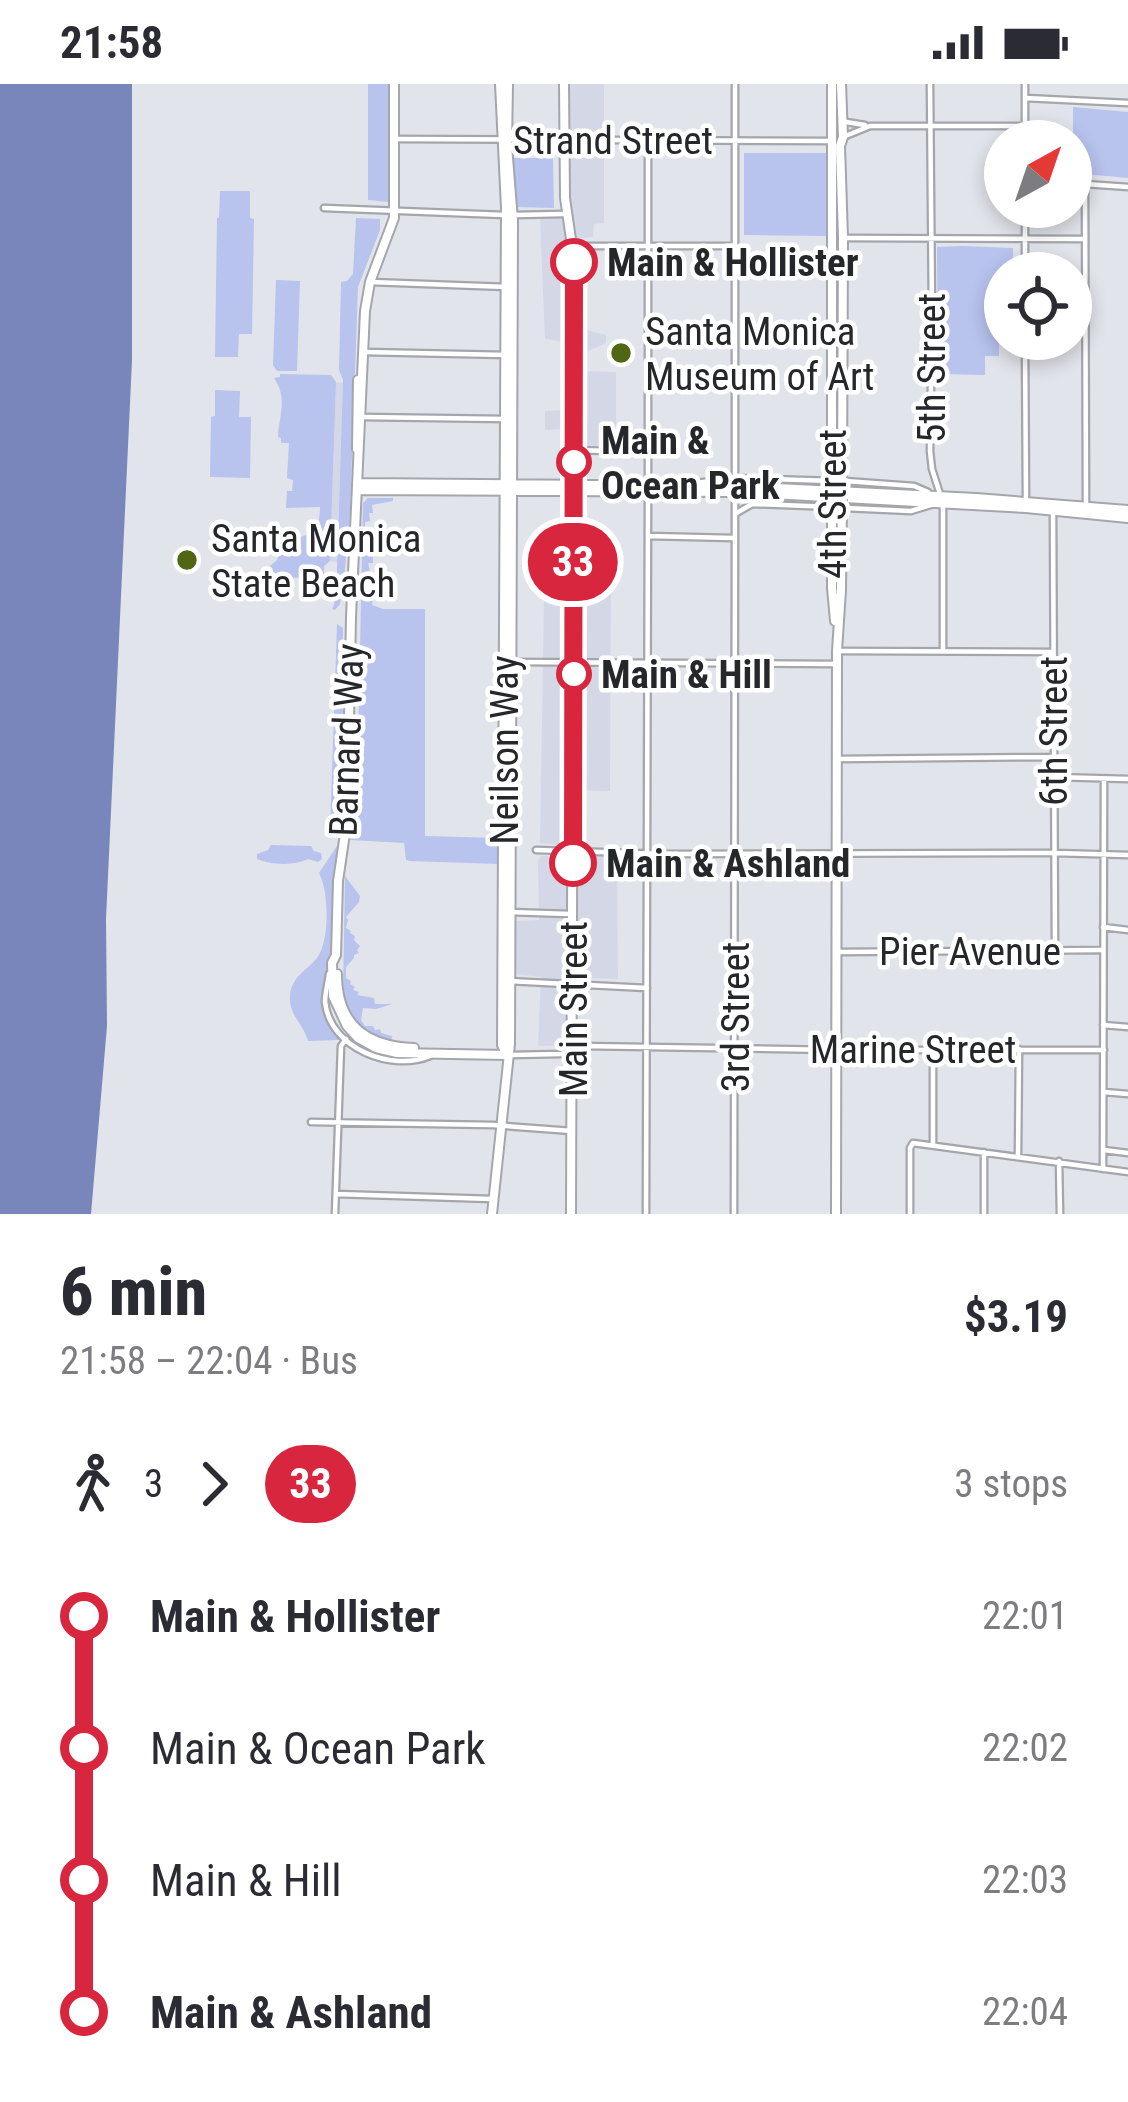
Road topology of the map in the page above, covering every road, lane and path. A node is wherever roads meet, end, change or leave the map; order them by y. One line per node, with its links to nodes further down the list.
1 (394, 84): 18 (street)
2 (504, 84): 15 (street, Neilson Way)
3 (564, 84): 16 (street, Main Street)
4 (735, 84): 20 (street, 3rd Street)
5 (836, 84): 10 (street, 4th Street); 17 (street, 4th Street)
6 (930, 84): 12 (street, 5th Street)
7 (1025, 84): 8 (street)
8 (1025, 98): 9 (street); 11 (street)
9 (1128, 104)
10 (841, 116): 14 (street, Strand Street); 17 (street, 4th Street)
11 (1025, 120)
12 (930, 124): 13 (street, Strand Street); 14 (street, Strand Street); 28 (street, 5th Street)
13 (984, 125)
14 (871, 126): 17 (street, Strand Street)
15 (504, 138): 16 (street, Strand Street); 18 (street, Strand Street); 25 (street, Neilson Way)
16 (564, 138): 19 (street, Strand Street); 24 (street, Main Street)
17 (837, 138): 20 (street, Strand Street); 27 (street, 4th Street)
18 (394, 139): 23 (street)
19 (648, 140): 20 (street, Strand Street); 33 (street)
20 (735, 140): 32 (street, 3rd Street)
21 (1128, 187): 29 (street)
22 (324, 208): 23 (street)
23 (394, 211): 25 (street); 35 (street, Barnard Way); 46 (street, Barnard Way)
24 (567, 214): 25 (street); 31 (street, Main Street)
25 (509, 215): 36 (street, Neilson Way)
26 (1025, 228): 30 (street)
27 (838, 238): 28 (street); 47 (street, 4th Street)
28 (931, 238): 30 (street); 53 (street, 5th Street)
29 (1084, 238): 30 (street); 57 (street)
30 (1025, 240): 34 (street)
31 (572, 246): 33 (street); 44 (street, Main Street)
32 (735, 246): 33 (street); 41 (street, 3rd Street)
33 (648, 247): 40 (street)
34 (1025, 252)
35 (370, 282): 36 (street); 37 (street, Barnard Way)
36 (508, 286): 38 (street, Neilson Way)
37 (364, 352): 38 (street); 42 (street, Barnard Way)
38 (509, 355): 43 (street, Neilson Way)
39 (1025, 360): 56 (street)
40 (648, 382): 41 (street); 45 (street)
41 (734, 383): 48 (street, 3rd Street)
42 (362, 417): 43 (street); 46 (street, Barnard Way)
43 (508, 419): 50 (street, Neilson Way)
44 (574, 450): 45 (street); 51 (street, Main Street)
45 (647, 452): 52 (street)
46 (358, 453): 49 (street, Barnard Way)
47 (837, 483): 48 (street); 53 (street); 55 (street, 4th Street, bridge)
48 (735, 485): 52 (street); 52 (street); 53 (street); 54 (street); 59 (street, 3rd Street)
49 (357, 486): 50 (street); 91 (street, Barnard Way)
50 (509, 486): 51 (street); 66 (street, Neilson Way)
51 (573, 487): 52 (street); 67 (street, Main Street)
52 (648, 487): 61 (street)
53 (939, 500): 55 (street); 56 (street); 63 (street, 5th Street)
54 (752, 504): 55 (street); 59 (street)
55 (837, 505): 64 (street, 4th Street)
56 (1026, 505): 58 (street); 58 (street)
57 (1086, 507): 58 (street); 60 (street)
58 (1062, 510): 60 (street); 65 (street, 6th Street)
59 (735, 514): 62 (street, 3rd Street)
60 (1128, 514)
61 (648, 536): 62 (street); 68 (street)
62 (735, 538): 69 (street, 3rd Street)
63 (944, 649): 64 (street); 65 (street)
64 (837, 651): 70 (street, 4th Street)
65 (1053, 652): 71 (street, 6th Street)
66 (508, 662): 67 (street); 84 (street, Neilson Way)
67 (574, 663): 68 (street); 77 (street, Main Street)
68 (648, 663): 69 (street); 78 (street)
69 (735, 664): 70 (street); 79 (street, 3rd Street)
70 (837, 664): 72 (street, 4th Street)
71 (1053, 757): 72 (street); 73 (street, 6th Street)
72 (837, 760): 80 (street, 4th Street)
73 (1054, 777): 74 (street); 81 (street, 6th Street)
74 (1104, 778): 75 (street); 82 (street)
75 (1128, 779)
76 (536, 850): 77 (street)
77 (573, 851): 78 (street); 85 (street, Main Street)
78 (647, 852): 79 (street); 94 (street)
79 (734, 852): 80 (street); 99 (street, 3rd Street)
80 (837, 853): 81 (street); 90 (street, 4th Street)
81 (1054, 853): 82 (street); 88 (street, 6th Street)
82 (1103, 853): 83 (street); 86 (street)
83 (1128, 856)
84 (507, 912): 85 (street); 92 (street, Neilson Way)
85 (573, 914): 93 (street, Main Street)
86 (1103, 928): 87 (street, Pier Avenue); 89 (street)
87 (1128, 930)
88 (1055, 950): 89 (street, Pier Avenue); 90 (street, Pier Avenue)
89 (1103, 950): 95 (street)
90 (837, 952): 102 (street, 4th Street)
91 (334, 959): 97 (street, Barnard Way); 105 (street, Barnard Way)
92 (507, 981): 93 (street); 106 (street, Neilson Way)
93 (571, 985): 94 (street); 104 (street, Main Street)
94 (646, 988): 98 (street)
95 (1103, 1024): 96 (street); 103 (street)
96 (1128, 1027)
97 (346, 1039): 105 (street, Barnard Way); 110 (street)
98 (647, 1048): 99 (street, Marine Street); 104 (street, Marine Street); 126 (street)
99 (735, 1049): 102 (street, Marine Street); 127 (street, 3rd Street)
100 (933, 1049): 101 (street, Marine Street); 102 (street, Marine Street); 113 (street)
101 (1019, 1049): 103 (street, Marine Street); 117 (street)
102 (837, 1050): 128 (street, 4th Street)
103 (1104, 1050): 107 (street)
104 (572, 1051): 106 (street, Marine Street); 112 (street, Main Street)
105 (439, 1053): 106 (street, Barnard Way)
106 (507, 1055): 111 (street, Neilson Way)
107 (1105, 1092): 108 (street); 114 (street)
108 (1128, 1094)
109 (310, 1122): 110 (street)
110 (338, 1122): 111 (street); 121 (street)
111 (501, 1126): 112 (street); 122 (street, Neilson Way)
112 (572, 1131): 125 (street, Main Street)
113 (933, 1144): 115 (street); 129 (street)
114 (1104, 1150): 116 (street); 119 (street)
115 (984, 1151): 117 (street); 130 (street)
116 (1128, 1153)
117 (1018, 1156): 118 (street)
118 (1059, 1161): 119 (street); 131 (street)
119 (1103, 1168): 120 (street)
120 (1128, 1172)
121 (336, 1194): 122 (street); 123 (street)
122 (494, 1199): 124 (street, Neilson Way)
123 (335, 1214)
124 (492, 1214)
125 (571, 1214)
126 (646, 1214)
127 (734, 1214)
128 (836, 1214)
129 (910, 1214)
130 (984, 1214)
131 (1060, 1214)

